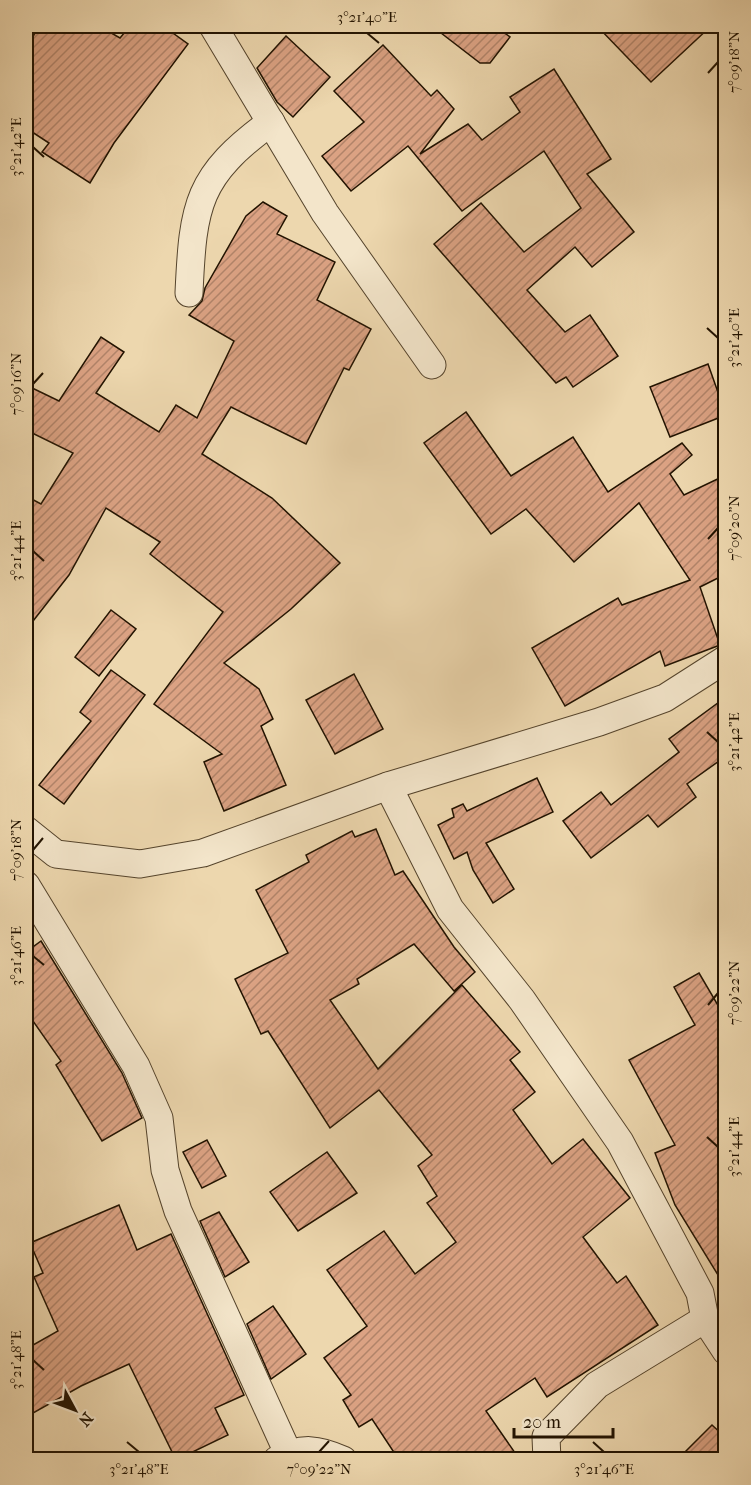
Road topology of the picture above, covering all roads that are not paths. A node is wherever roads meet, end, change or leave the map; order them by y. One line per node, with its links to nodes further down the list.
1 (213, 26): 2 (street)
2 (271, 122): 3 (street); 4 (street)
3 (189, 292)
4 (432, 365)
5 (726, 658): 6 (street)
6 (388, 786): 8 (street); 11 (street)
7 (26, 830): 8 (street)
8 (56, 854): 9 (street)
9 (26, 877)
10 (26, 885): 13 (street)
11 (705, 1319): 12 (street); 15 (street)
12 (726, 1351)
13 (283, 1456): 14 (street)
14 (343, 1460)
15 (547, 1460)

